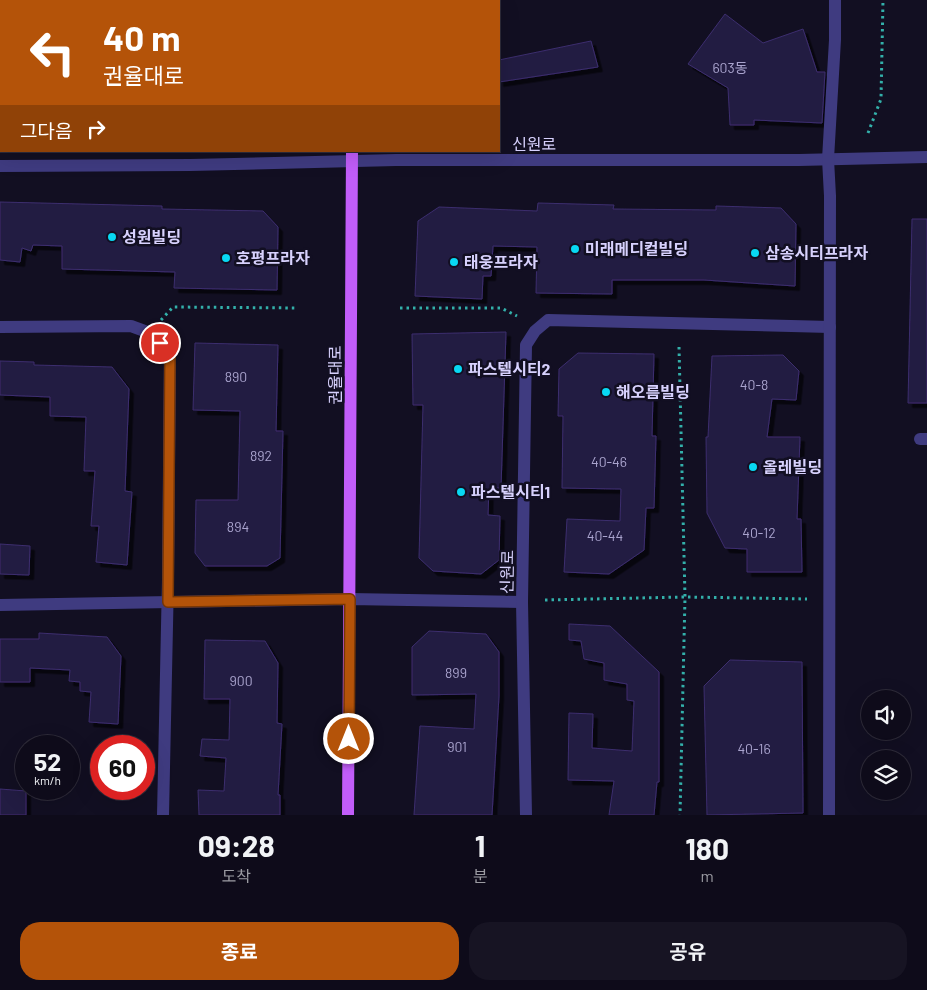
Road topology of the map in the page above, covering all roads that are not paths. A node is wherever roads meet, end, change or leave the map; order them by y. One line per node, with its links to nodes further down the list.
1 (835, 0): 4 (street)
2 (352, 156): 4 (street, 신원로); 5 (street, 신원로); 8 (main road, 권율대로)
3 (927, 158): 4 (street, 신원로)
4 (828, 159): 7 (street)
5 (0, 166)
6 (0, 327): 9 (street)
7 (830, 327): 10 (street, 신원로); 15 (street)
8 (350, 599): 9 (street); 10 (street); 13 (main road, 권율대로)
9 (168, 602): 11 (street); 12 (street)
10 (522, 602): 14 (street, 신원로)
11 (0, 605)
12 (163, 815)
13 (348, 815)
14 (526, 815)
15 (829, 815)

